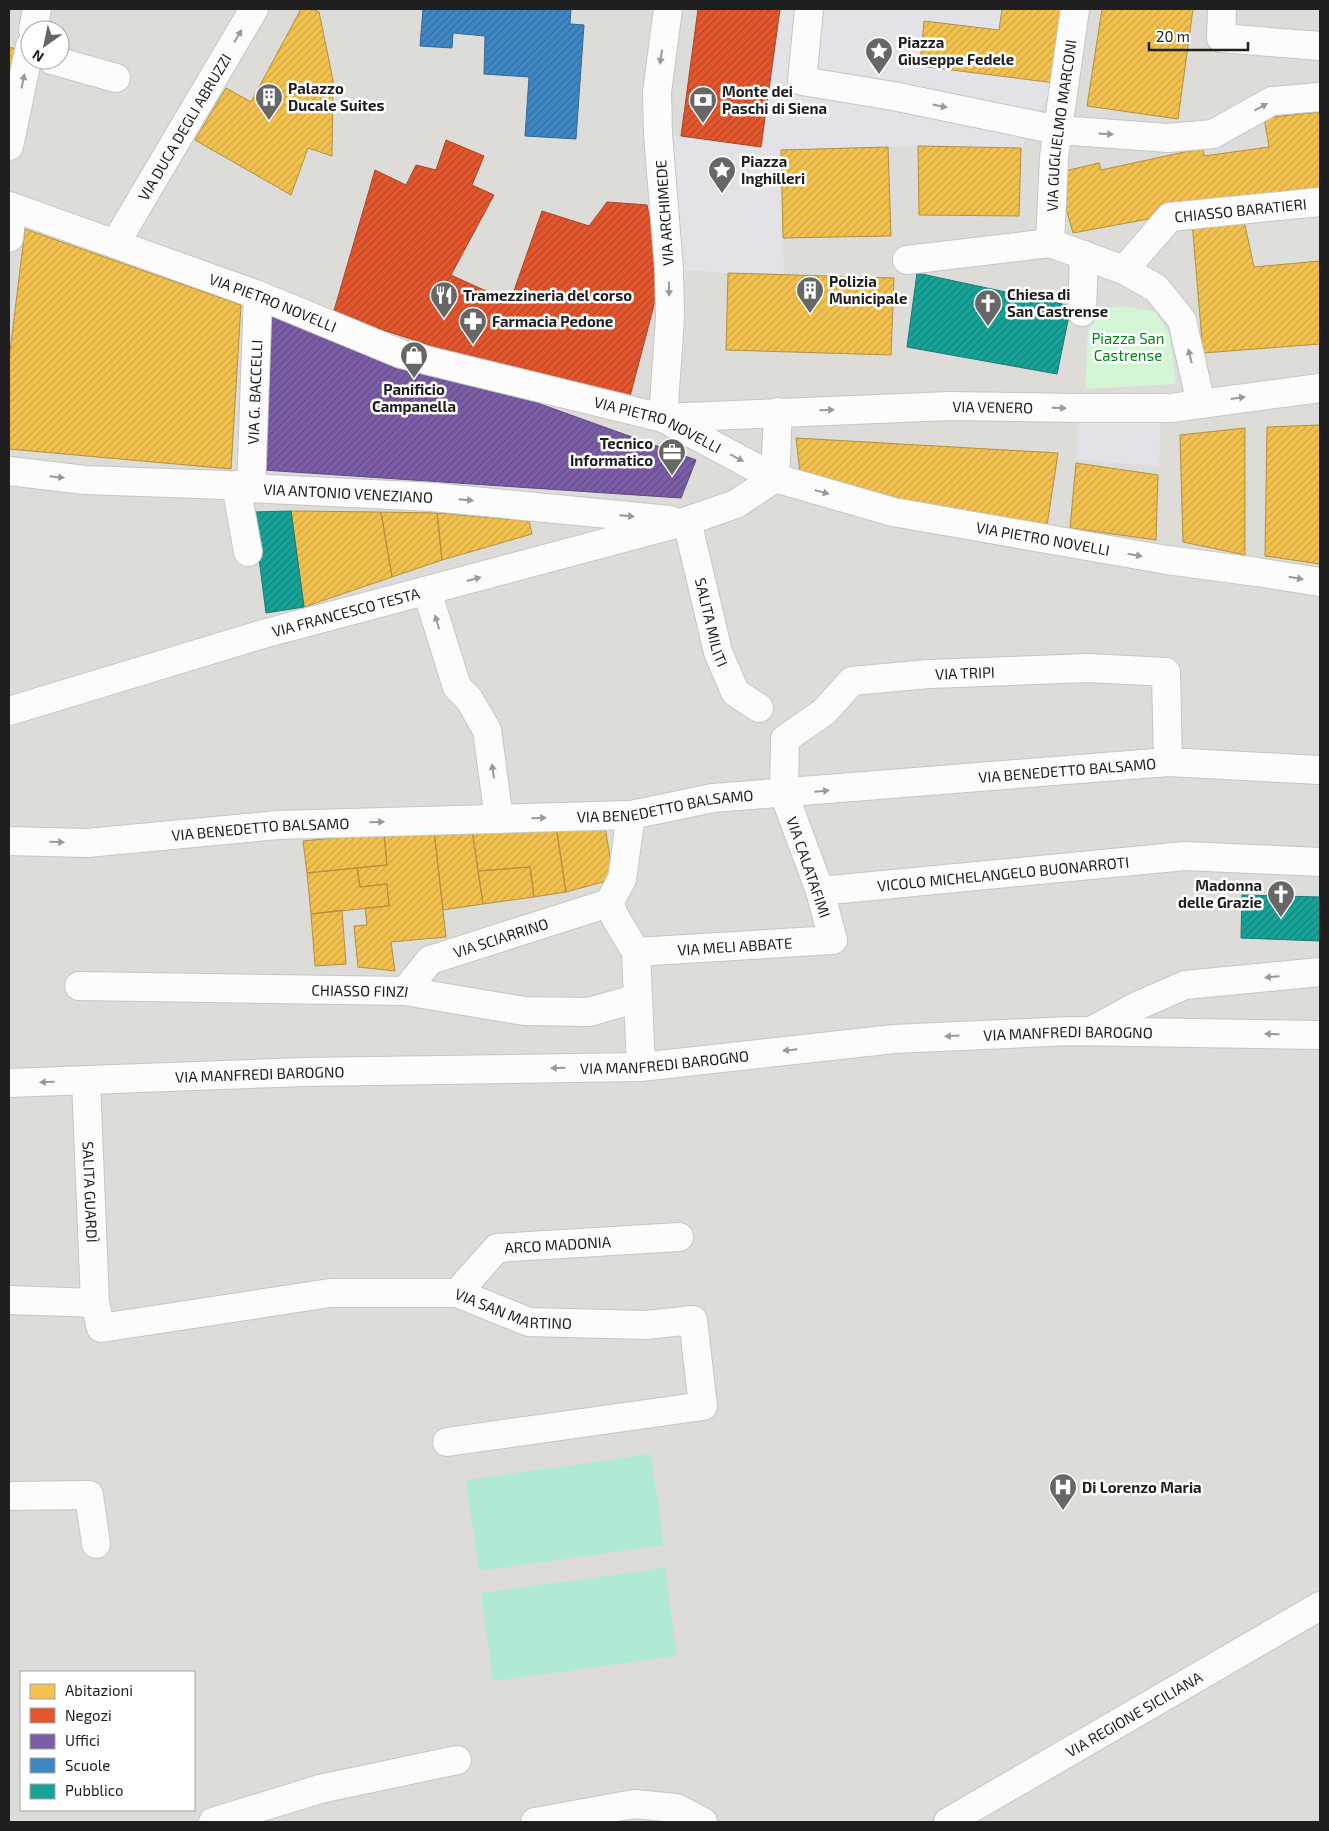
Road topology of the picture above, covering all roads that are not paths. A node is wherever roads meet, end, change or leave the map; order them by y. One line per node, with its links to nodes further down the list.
1 (254, 9): 17 (street, VIA DUCA DEGLI ABRUZZI, one-way to 1)
2 (668, 9): 26 (street, VIA ARCHIMEDE, one-way to 26)
3 (809, 9): 11 (street, one-way to 11)
4 (1075, 9): 11 (street, VIA GUGLIELMO MARCONI)
5 (1222, 9): 6 (street)
6 (1320, 46)
7 (70, 61): 9 (street)
8 (25, 70): 12 (street, one-way to 8)
9 (116, 78)
10 (1320, 97): 11 (street, one-way to 10)
11 (1058, 130): 16 (street, VIA GUGLIELMO MARCONI)
12 (9, 146)
13 (1320, 202): 20 (street, CHIASSO BARATIERI)
14 (11, 207): 15 (street); 17 (street, VIA PIETRO NOVELLI)
15 (9, 238)
16 (1050, 243): 18 (street); 19 (street)
17 (115, 244): 21 (street, VIA PIETRO NOVELLI)
18 (1084, 255): 20 (street); 22 (street)
19 (907, 260)
20 (1124, 270): 24 (street, one-way to 20)
21 (258, 295): 26 (street, VIA PIETRO NOVELLI); 29 (street, VIA G. BACCELLI)
22 (1082, 312)
23 (1320, 388): 24 (street, VIA VENERO, one-way to 23)
24 (1201, 404): 25 (street, VIA VENERO, one-way to 24)
25 (778, 412): 26 (street, VIA VENERO); 28 (street)
26 (663, 418): 28 (street, VIA PIETRO NOVELLI, one-way to 28)
27 (9, 471): 29 (street, VIA ANTONIO VENEZIANO, one-way to 29)
28 (775, 478): 30 (street, VIA FRANCESCO TESTA); 32 (street, VIA PIETRO NOVELLI, one-way to 32)
29 (243, 486): 30 (street, VIA ANTONIO VENEZIANO, one-way to 30); 31 (street, VIA G. BACCELLI)
30 (687, 521): 33 (street, VIA FRANCESCO TESTA, one-way to 30); 34 (street, SALITA MILITI)
31 (248, 552)
32 (1320, 582)
33 (427, 591): 35 (street, VIA FRANCESCO TESTA); 40 (street, one-way to 33)
34 (759, 708)
35 (9, 711)
36 (1168, 762): 37 (street, VIA BENEDETTO BALSAMO); 38 (street, VIA BENEDETTO BALSAMO, one-way to 36); 38 (street, VIA TRIPI)
37 (1320, 770)
38 (784, 794): 39 (street, VIA BENEDETTO BALSAMO); 43 (street, VIA CALATAFIMI)
39 (631, 815): 40 (street, VIA BENEDETTO BALSAMO, one-way to 39); 44 (street)
40 (499, 819): 41 (street, VIA BENEDETTO BALSAMO, one-way to 40)
41 (9, 841)
42 (1320, 862): 43 (street, VICOLO MICHELANGELO BUONARROTI)
43 (820, 891): 45 (street, VIA CALATAFIMI)
44 (612, 910): 46 (street); 49 (street, VIA SCIARRINO)
45 (833, 940): 46 (street, VIA MELI ABBATE)
46 (636, 952): 50 (street)
47 (1320, 972): 51 (street, one-way to 51)
48 (79, 986): 49 (street, CHIASSO FINZI)
49 (406, 991): 50 (street, CHIASSO FINZI)
50 (638, 998): 53 (street)
51 (1091, 1031): 52 (street, VIA MANFREDI BAROGNO, one-way to 51); 53 (street, VIA MANFREDI BAROGNO, one-way to 53)
52 (1320, 1035)
53 (641, 1067): 54 (street, VIA MANFREDI BAROGNO, one-way to 54)
54 (86, 1080): 55 (street, VIA MANFREDI BAROGNO, one-way to 55); 59 (street, SALITA GUARDÌ)
55 (9, 1083)
56 (679, 1237): 57 (street, ARCO MADONIA)
57 (457, 1293): 59 (street, VIA SAN MARTINO); 60 (street, VIA SAN MARTINO)
58 (9, 1300): 59 (street)
59 (95, 1303)
60 (446, 1442)
61 (9, 1496): 62 (street)
62 (96, 1544)
63 (1320, 1606): 68 (street, VIA REGIONE SICILIANA)
64 (457, 1760): 65 (street)
65 (213, 1822)
66 (535, 1822): 67 (street)
67 (703, 1822)
68 (948, 1822)

